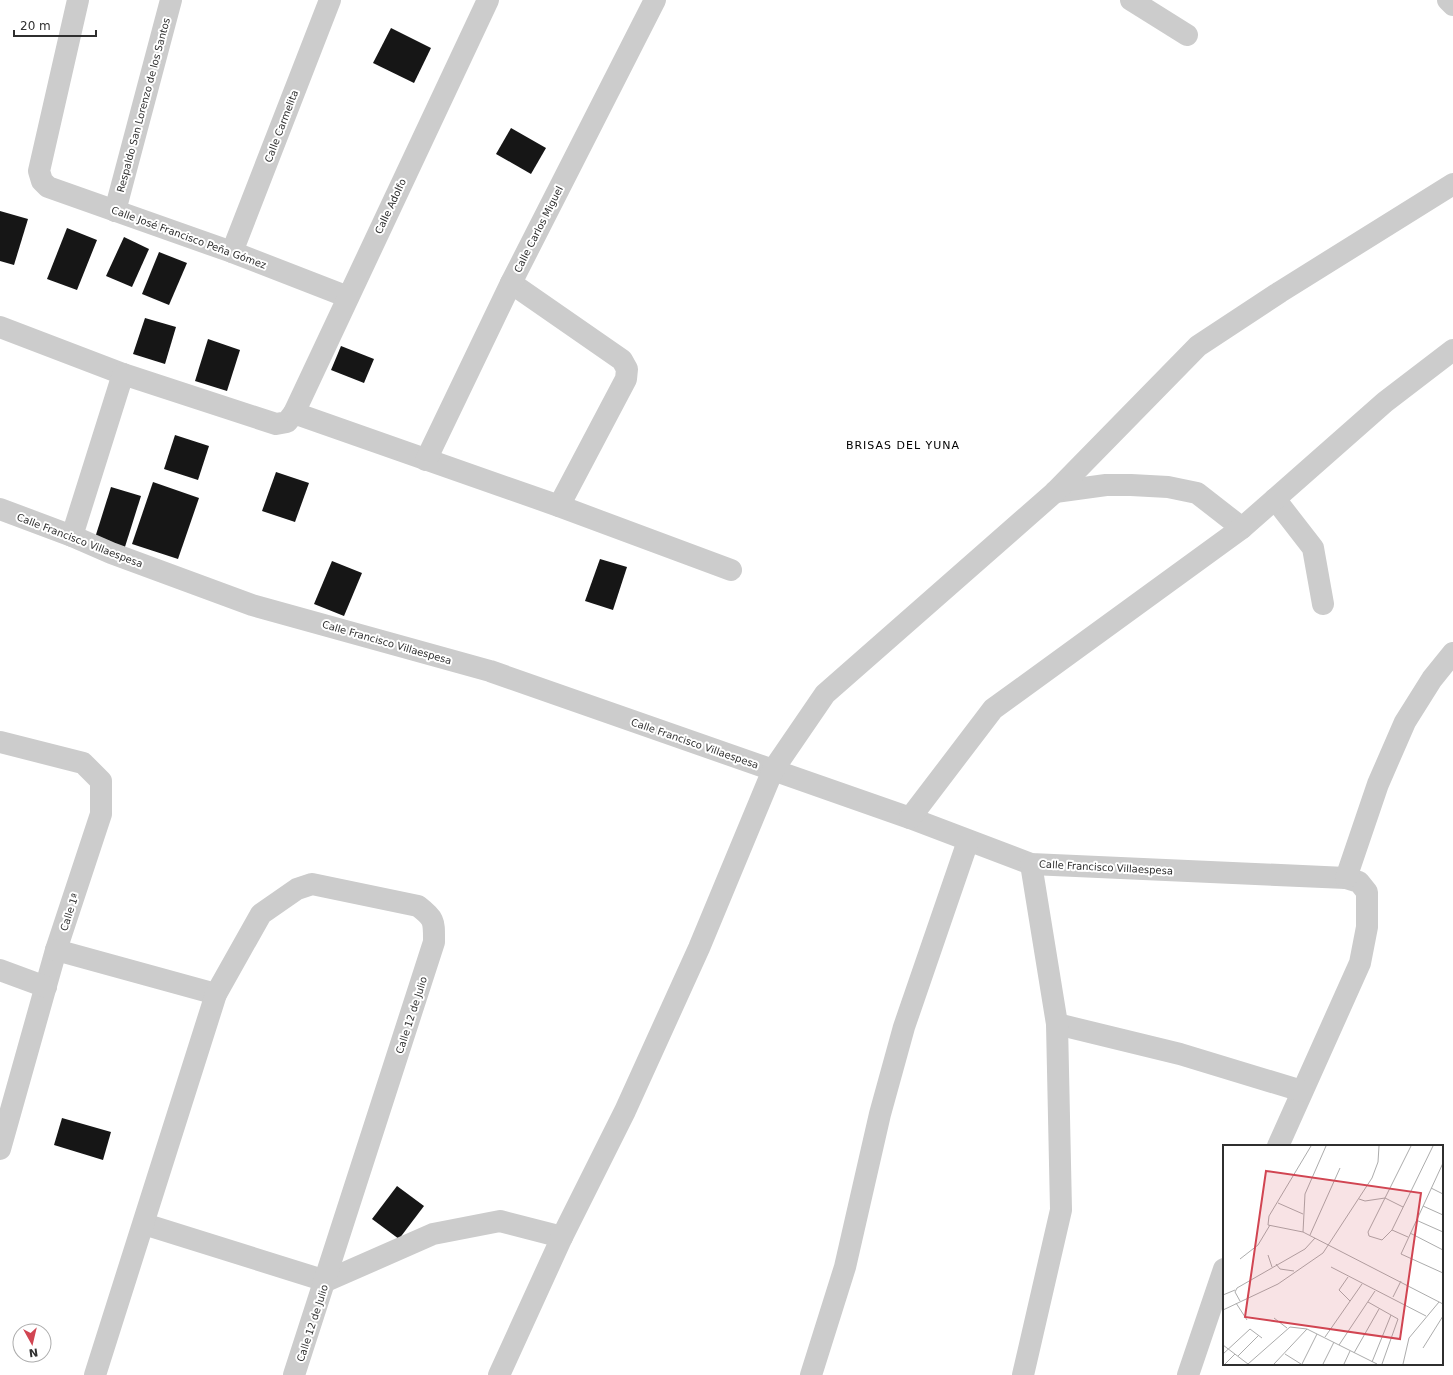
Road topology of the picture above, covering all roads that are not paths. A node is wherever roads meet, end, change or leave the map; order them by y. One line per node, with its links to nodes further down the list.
1 (78, 0): 11 (street, Calle José Francisco Peña Gómez)
2 (171, 0): 11 (street, Respaldo San Lorenzo de los Santos)
3 (330, 0): 12 (street, Calle Carmelita)
4 (488, 0): 14 (street, Calle Adolfo)
5 (655, 0): 13 (street, Calle Carlos Miguel)
6 (1131, 0): 9 (street)
7 (1448, 0): 8 (street)
8 (1453, 5)
9 (1187, 35)
10 (1453, 184): 20 (street)
11 (115, 211): 12 (street, Calle José Francisco Peña Gómez)
12 (232, 252): 14 (street, Calle José Francisco Peña Gómez)
13 (511, 283): 19 (street, Calle Carlos Miguel); 22 (street)
14 (348, 296): 18 (street, Calle Adolfo)
15 (0, 327): 17 (street)
16 (1453, 350): 21 (street)
17 (123, 374): 18 (street); 25 (street)
18 (294, 413): 19 (street)
19 (426, 460): 22 (street)
20 (1055, 492): 24 (street); 30 (street)
21 (1275, 499): 24 (street); 27 (street)
22 (559, 506): 26 (street)
23 (0, 509): 25 (street, Calle Francisco Villaespesa)
24 (1242, 528): 31 (street)
25 (72, 536): 30 (street, Calle Francisco Villaespesa)
26 (731, 570)
27 (1322, 604)
28 (1453, 653): 34 (street)
29 (0, 742): 35 (street, Calle 1ª)
30 (773, 770): 31 (street, Calle Francisco Villaespesa); 45 (street)
31 (910, 818): 32 (street, Calle Francisco Villaespesa)
32 (968, 840): 33 (street, Calle Francisco Villaespesa); 51 (street)
33 (1031, 864): 34 (street, Calle Francisco Villaespesa); 39 (street)
34 (1346, 878): 40 (street, Calle Francisco Villaespesa)
35 (56, 950): 37 (street, Calle 1ª); 38 (street)
36 (0, 970): 37 (street)
37 (46, 987): 41 (street, Calle 1ª)
38 (216, 994): 44 (street, Calle 12 de Julio); 47 (street, Calle 12 de Julio)
39 (1057, 1024): 40 (street); 52 (street)
40 (1302, 1091): 42 (street, Calle Francisco Villaespesa)
41 (5, 1115): 43 (street, Calle 1ª)
42 (1278, 1145)
43 (0, 1149)
44 (144, 1224): 47 (street); 48 (street, Calle 12 de Julio)
45 (562, 1237): 47 (street); 50 (street)
46 (1223, 1272): 53 (street)
47 (326, 1281): 49 (street, Calle 12 de Julio)
48 (95, 1375)
49 (294, 1375)
50 (499, 1375)
51 (811, 1375)
52 (1023, 1375)
53 (1188, 1375)

